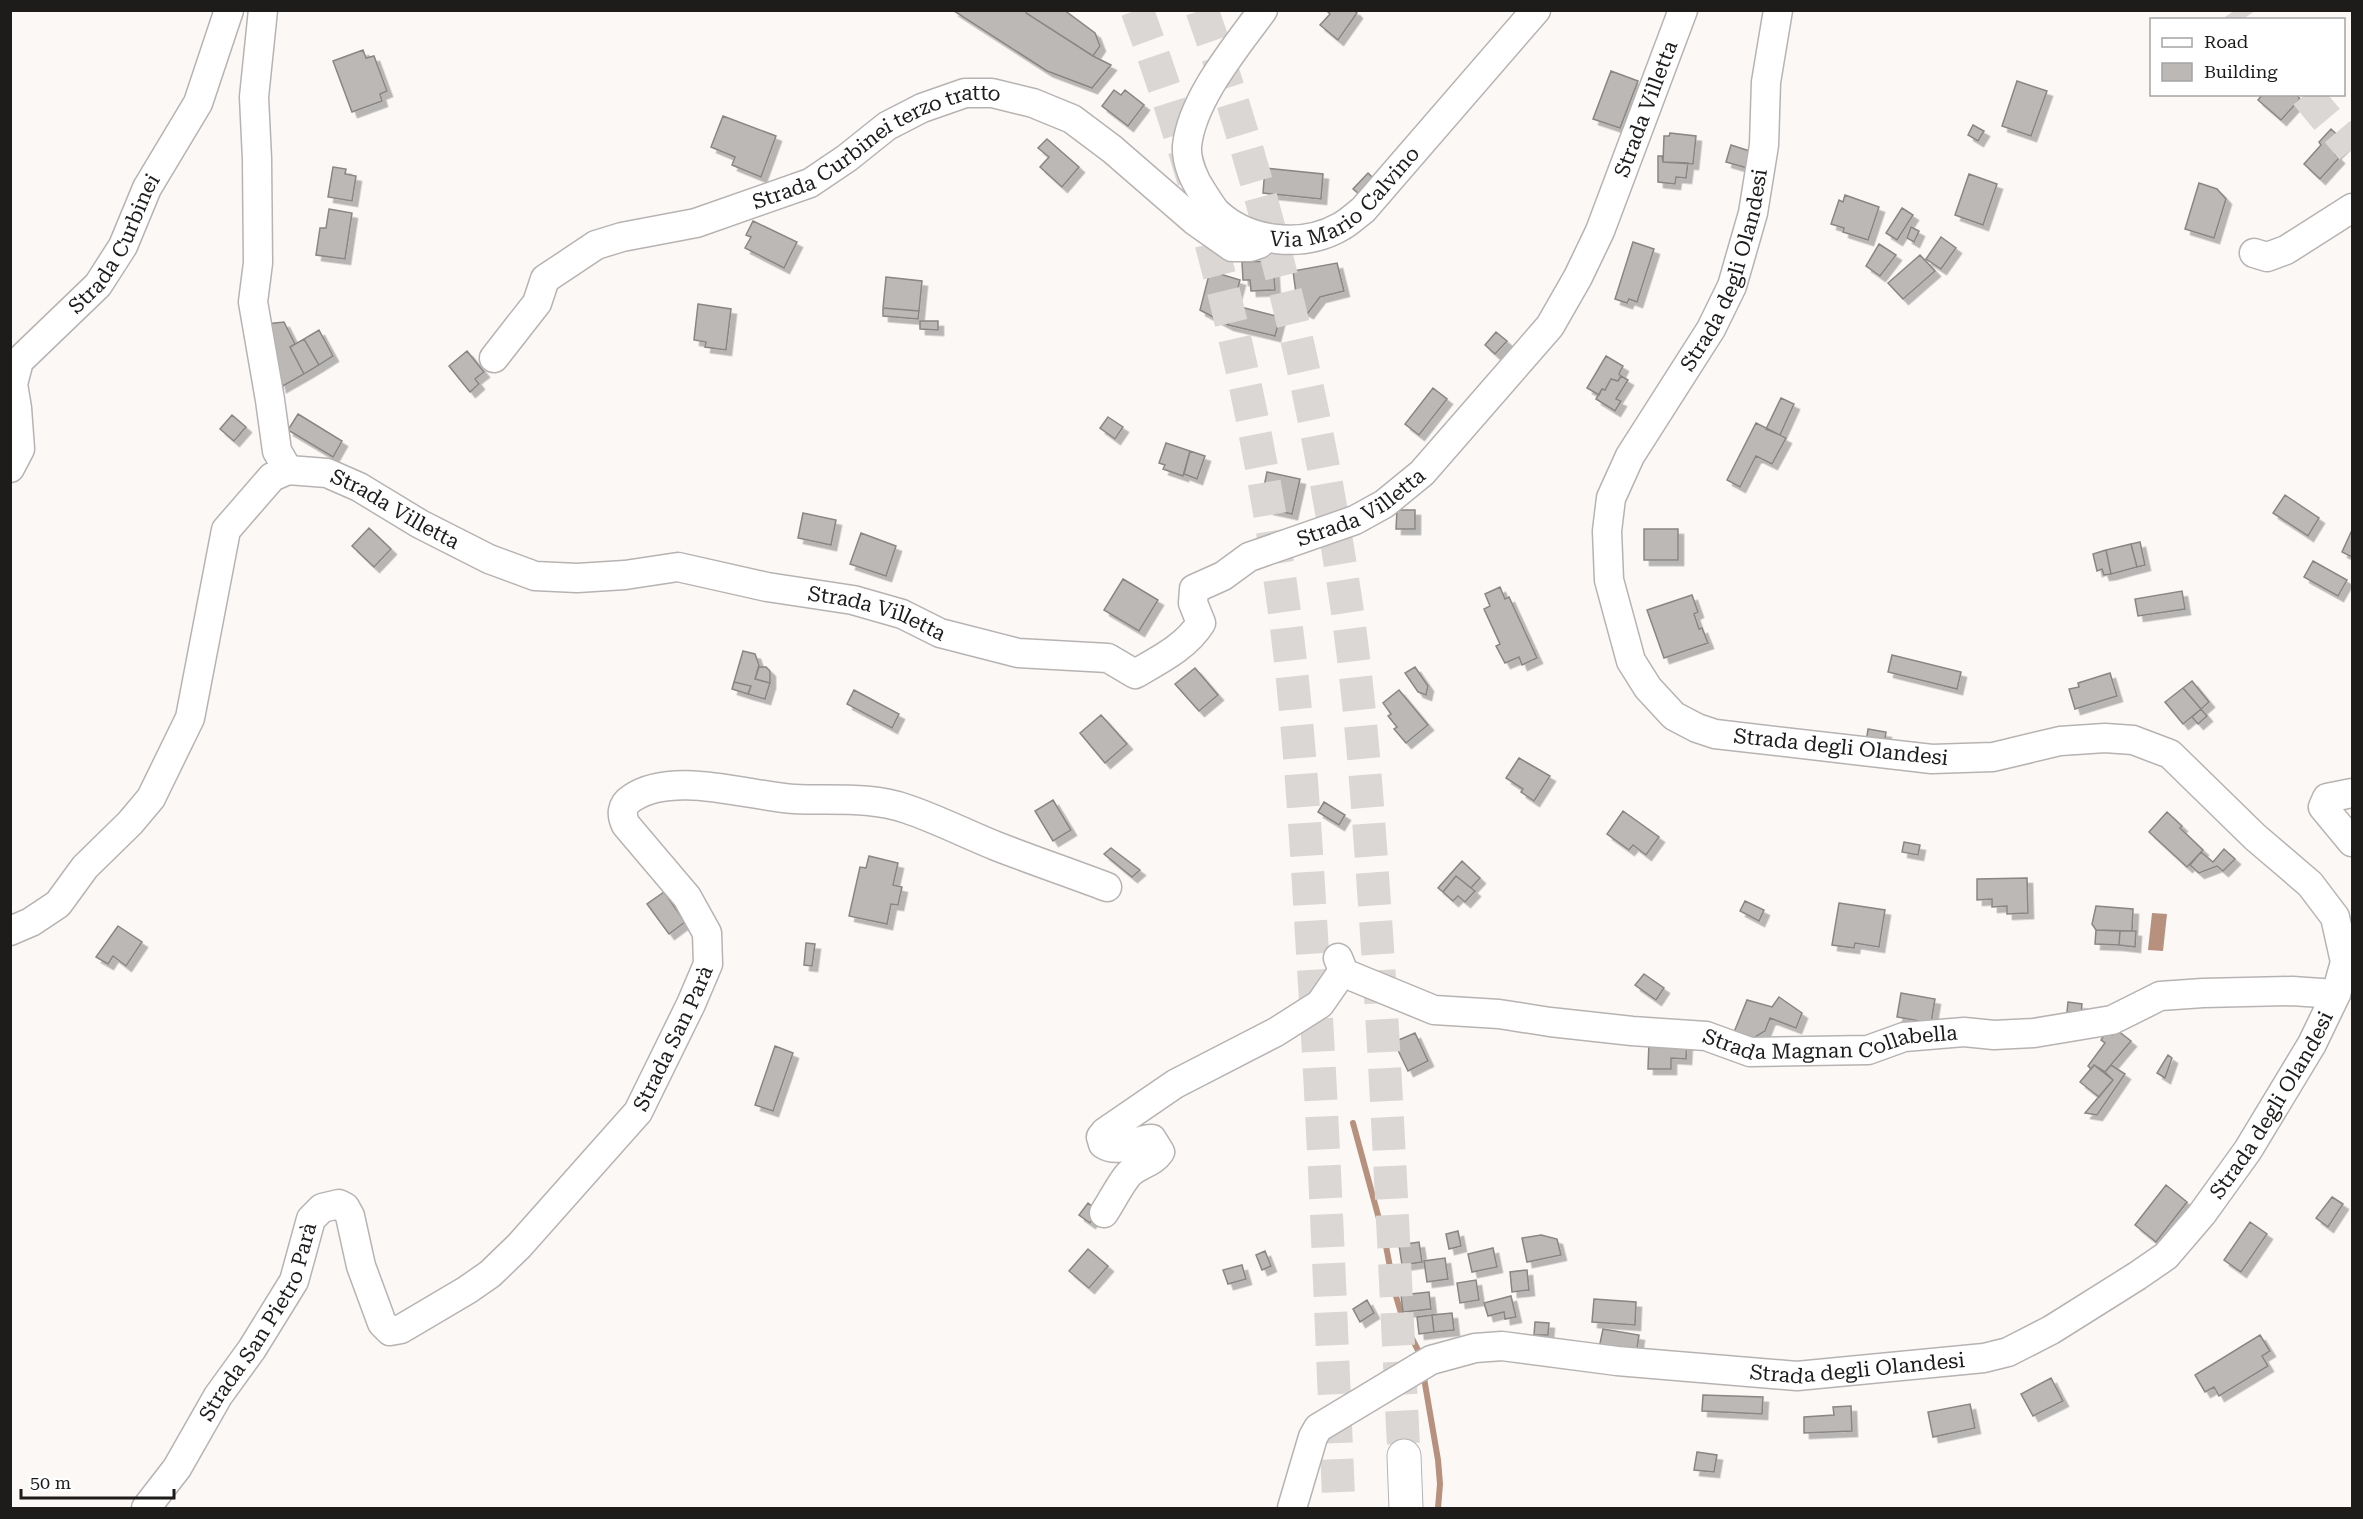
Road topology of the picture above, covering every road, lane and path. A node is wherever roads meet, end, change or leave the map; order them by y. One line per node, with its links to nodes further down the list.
1 (230, 10): 11 (street, Strada Curbinei)
2 (263, 10): 12 (street)
3 (1263, 10): 8 (street, Via Mario Calvino)
4 (1536, 10): 8 (street, Via Mario Calvino)
5 (1683, 10): 12 (street, Strada Villetta)
6 (1778, 10): 17 (street, Strada degli Olandesi)
7 (2352, 208): 9 (street)
8 (1266, 238): 10 (street, Strada Curbinei terzo tratto)
9 (2254, 253)
10 (494, 358)
11 (10, 468)
12 (288, 470): 16 (street)
13 (2352, 793): 14 (street)
14 (2352, 842)
15 (1107, 887): 19 (street, Strada San Parà)
16 (17, 926)
17 (2345, 972): 18 (street, Strada Magnan Collabella); 22 (street, Strada degli Olandesi)
18 (1104, 1213)
19 (361, 1266): 21 (street, Strada San Pietro Parà)
20 (1404, 1456): 23 (highway)
21 (146, 1509)
22 (1292, 1509)
23 (1406, 1509)

